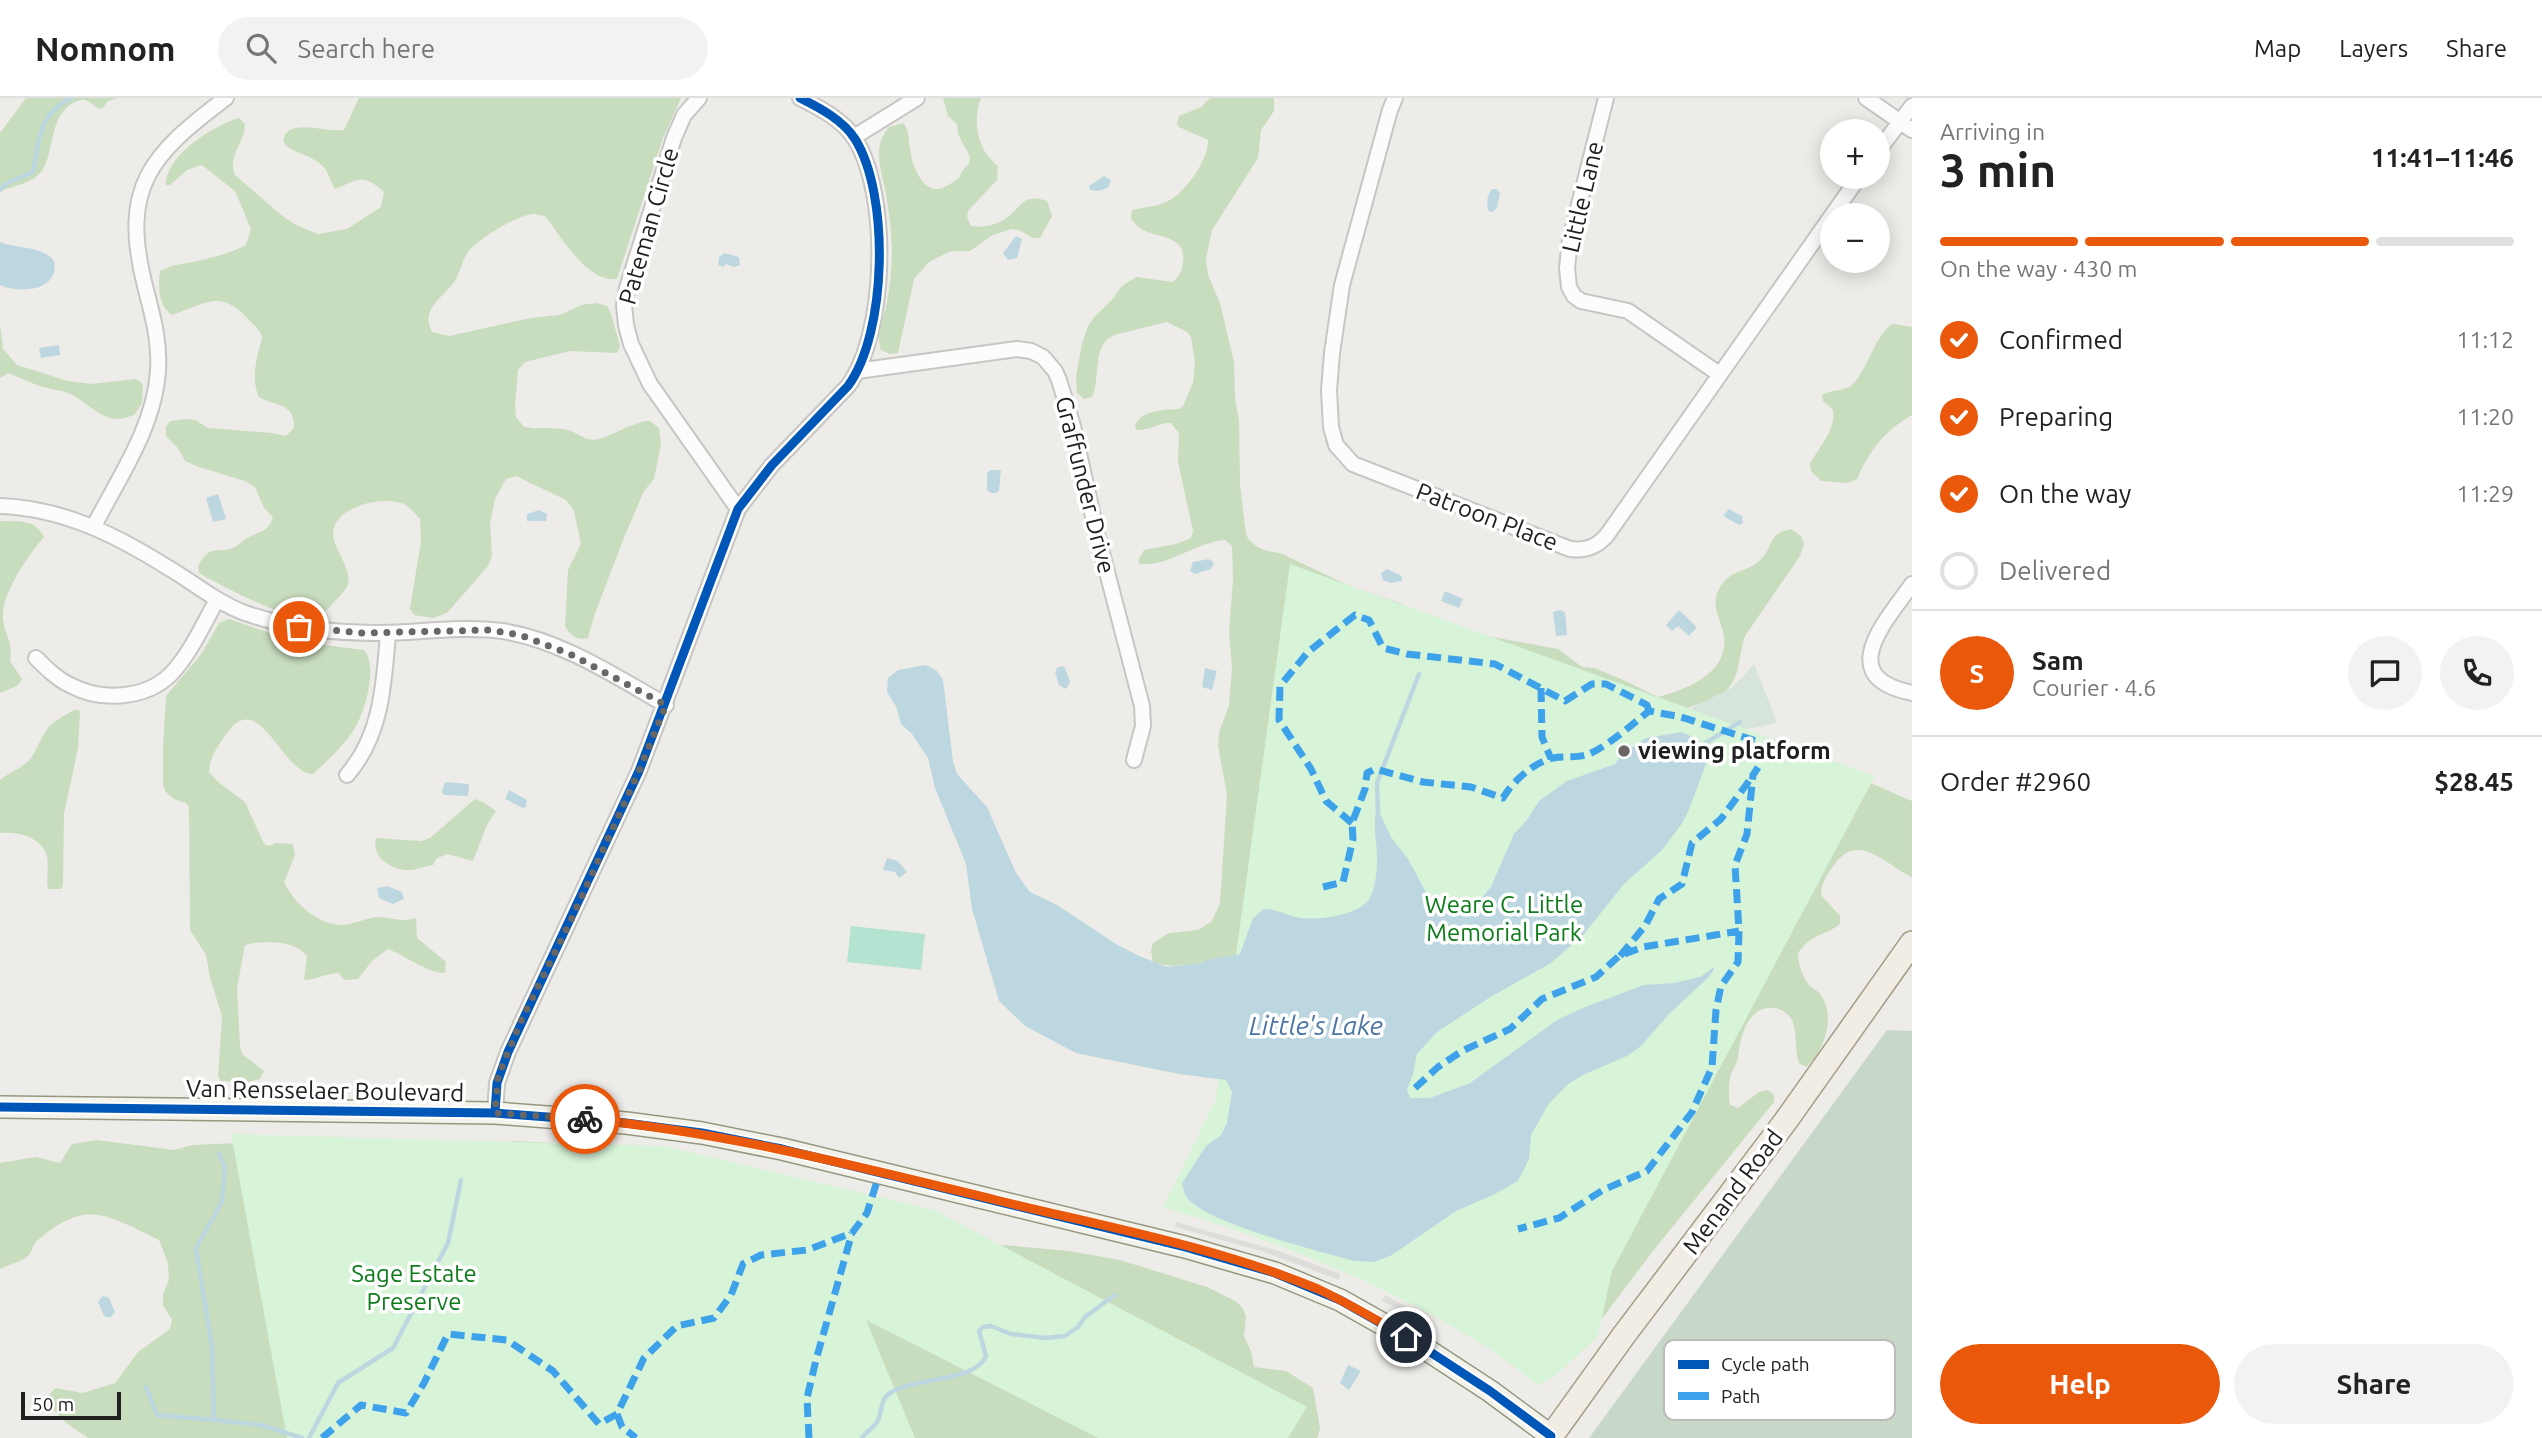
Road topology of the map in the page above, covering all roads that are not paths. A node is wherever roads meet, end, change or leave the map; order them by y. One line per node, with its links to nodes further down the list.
1 (226, 98): 18 (street)
2 (699, 98): 17 (street, Pateman Circle)
3 (800, 98): 12 (street)
4 (917, 98): 12 (street)
5 (1395, 98): 15 (street, Patroon Place)
6 (1606, 98): 15 (street, Little Lane)
7 (1866, 98): 9 (street)
8 (1912, 106): 9 (street)
9 (1899, 121): 10 (street); 11 (street)
10 (1912, 130)
11 (1890, 134)
12 (854, 137): 14 (street)
13 (1850, 189): 15 (street, Patroon Place)
14 (857, 372): 17 (street); 25 (street, Graffunder Drive)
15 (1719, 374)
16 (0, 506): 18 (street)
17 (738, 509): 24 (street)
18 (94, 526): 20 (street)
19 (1912, 584): 23 (street)
20 (217, 600): 21 (street); 22 (street)
21 (388, 633): 24 (street); 26 (street)
22 (36, 657)
23 (1912, 693)
24 (666, 705): 29 (street)
25 (1134, 760)
26 (347, 775)
27 (1912, 943): 30 (main road, Menand Road)
28 (0, 1107): 29 (main road, Van Rensselaer Boulevard)
29 (495, 1113): 30 (main road, Van Rensselaer Boulevard)
30 (1551, 1437)

